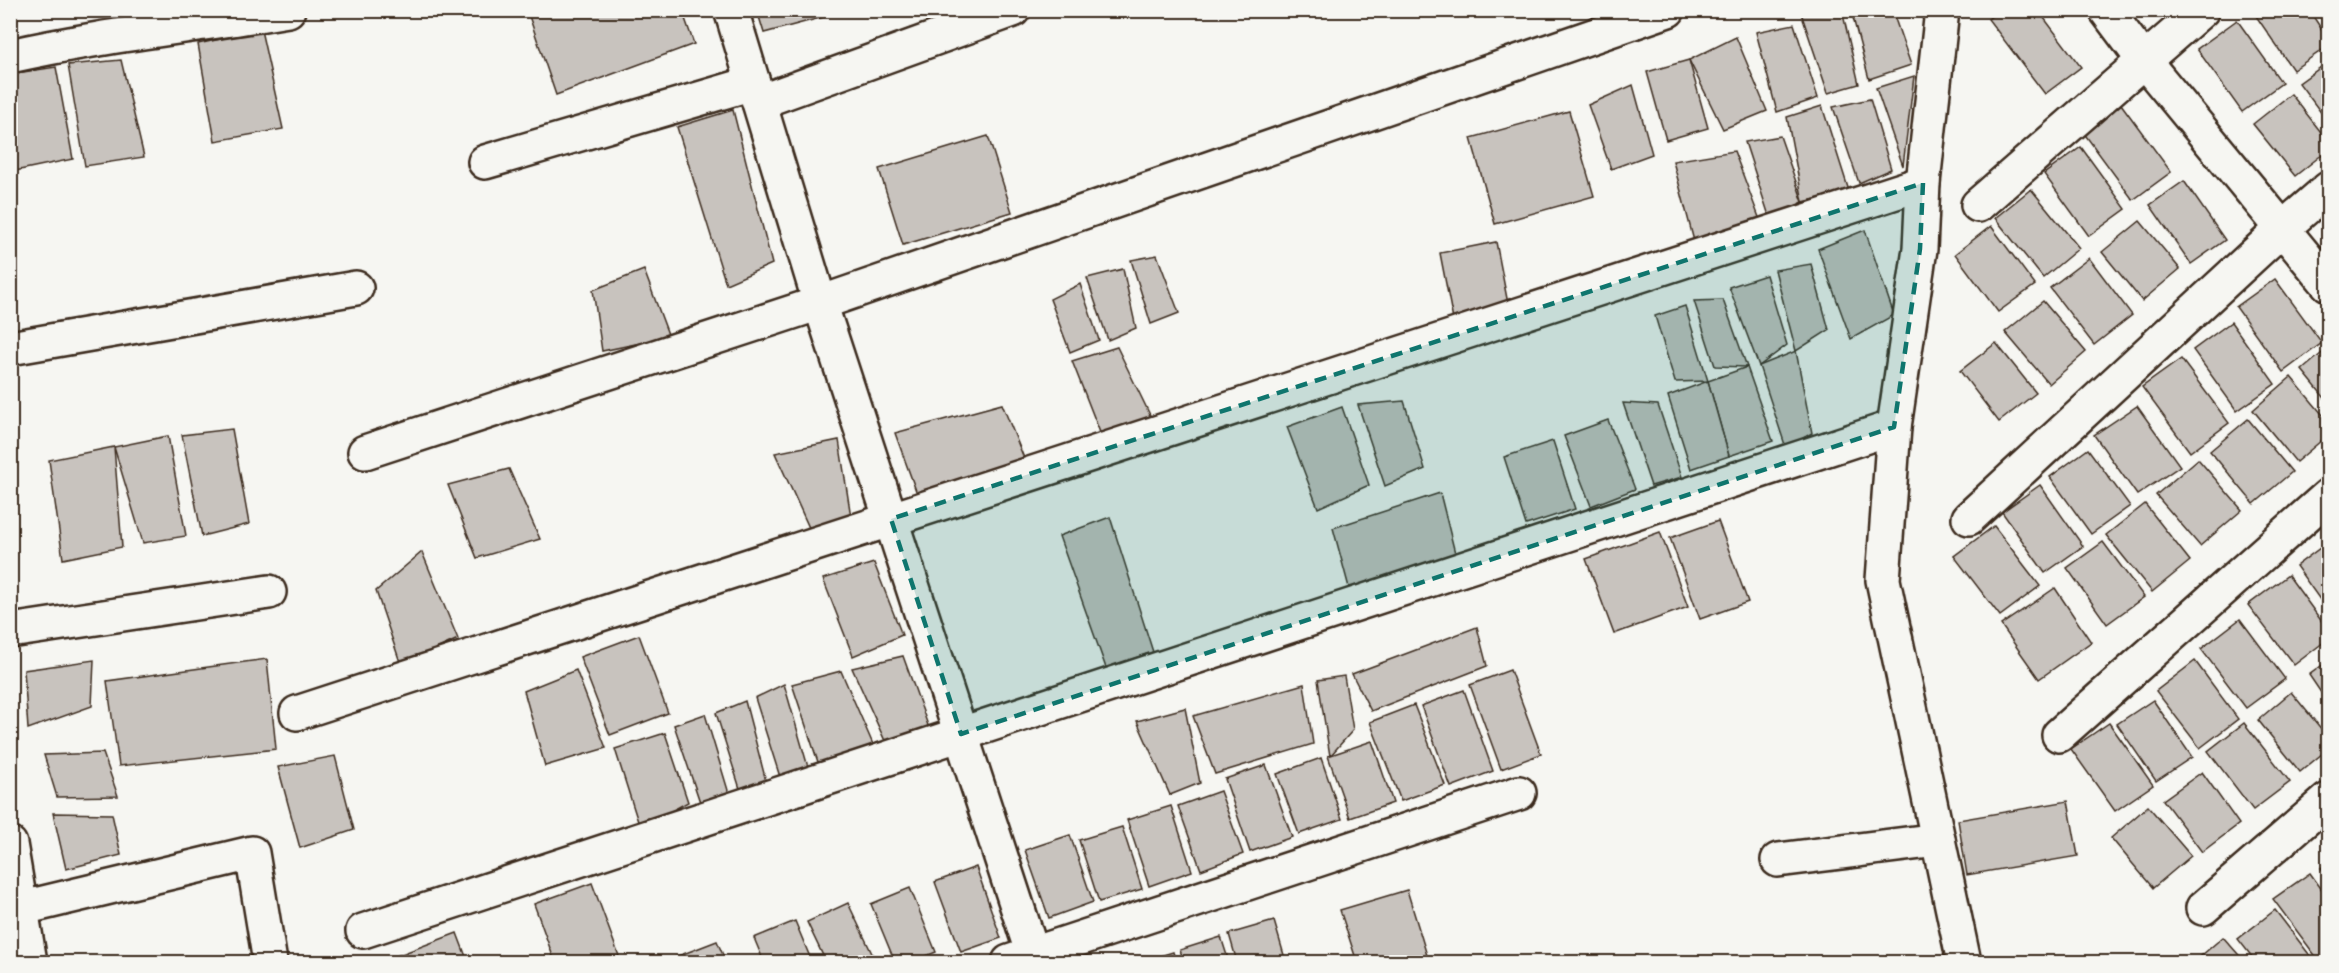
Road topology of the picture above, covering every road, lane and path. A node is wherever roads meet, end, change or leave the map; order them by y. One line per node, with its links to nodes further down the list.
1 (288, 10): 8 (street)
2 (731, 10): 10 (street)
3 (1013, 10): 10 (street)
4 (1668, 10): 18 (street)
5 (1942, 10): 12 (street)
6 (2106, 10): 9 (street)
7 (2202, 10): 9 (street)
8 (10, 56)
9 (2145, 62): 14 (street); 15 (street)
10 (756, 92): 11 (street); 18 (street)
11 (485, 162)
12 (1923, 183): 20 (street); 24 (street)
13 (2328, 189): 15 (street)
14 (1978, 205)
15 (2283, 228): 16 (street); 23 (street)
16 (2328, 284)
17 (356, 288): 19 (street)
18 (820, 303): 21 (street); 24 (street)
19 (10, 348)
20 (1894, 427): 28 (street); 32 (street)
21 (365, 452)
22 (2328, 496): 29 (street)
23 (1969, 518)
24 (891, 519): 27 (street); 28 (street)
25 (269, 592): 26 (street)
26 (10, 632)
27 (297, 713)
28 (961, 734): 37 (street); 38 (street)
29 (2059, 735)
30 (1519, 793): 38 (street)
31 (2328, 800): 35 (street)
32 (1938, 840): 34 (street); 41 (street)
33 (10, 844): 36 (street)
34 (1778, 860)
35 (2203, 908)
36 (16, 910): 39 (street); 40 (street)
37 (363, 931)
38 (1021, 959)
39 (30, 963)
40 (270, 963)
41 (1964, 963)

